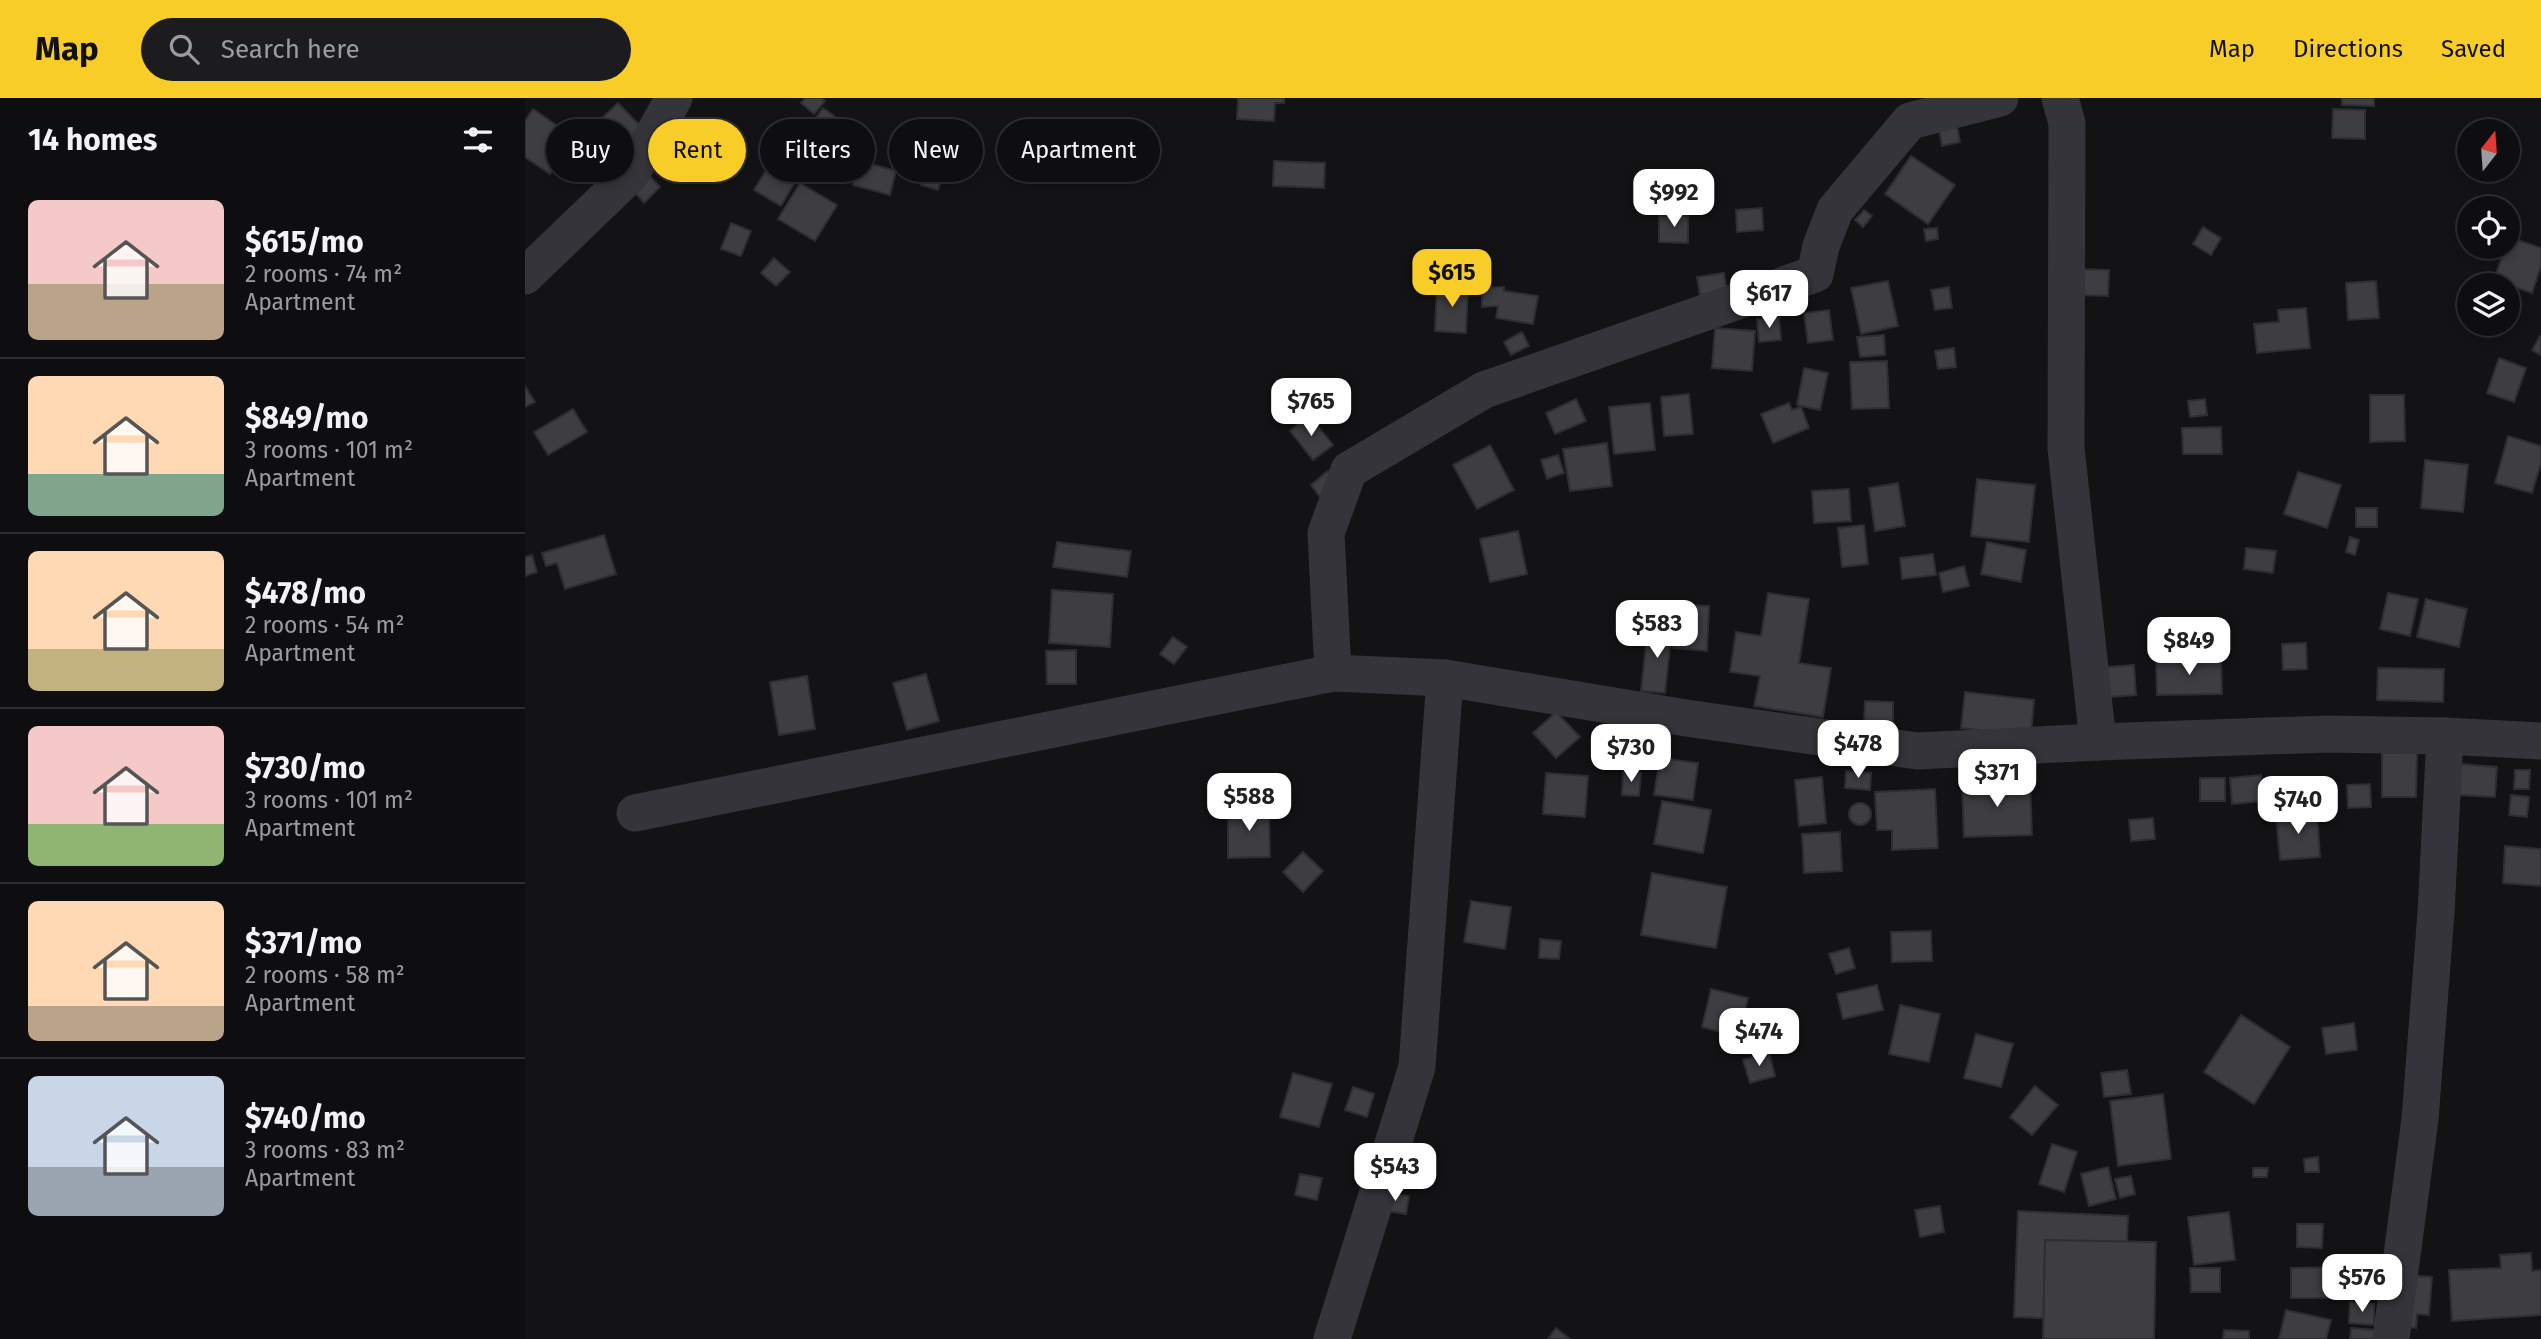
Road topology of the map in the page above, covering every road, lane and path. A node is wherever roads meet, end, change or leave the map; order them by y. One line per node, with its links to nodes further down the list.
1 (674, 98): 4 (street)
2 (2000, 98): 5 (street)
3 (2060, 98): 9 (street)
4 (525, 276)
5 (1333, 673): 6 (street); 10 (street)
6 (1445, 678): 9 (street); 11 (street)
7 (2445, 736): 8 (street); 9 (street); 12 (street)
8 (2541, 741)
9 (2098, 742)
10 (635, 813)
11 (1332, 1339)
12 (2391, 1339)

